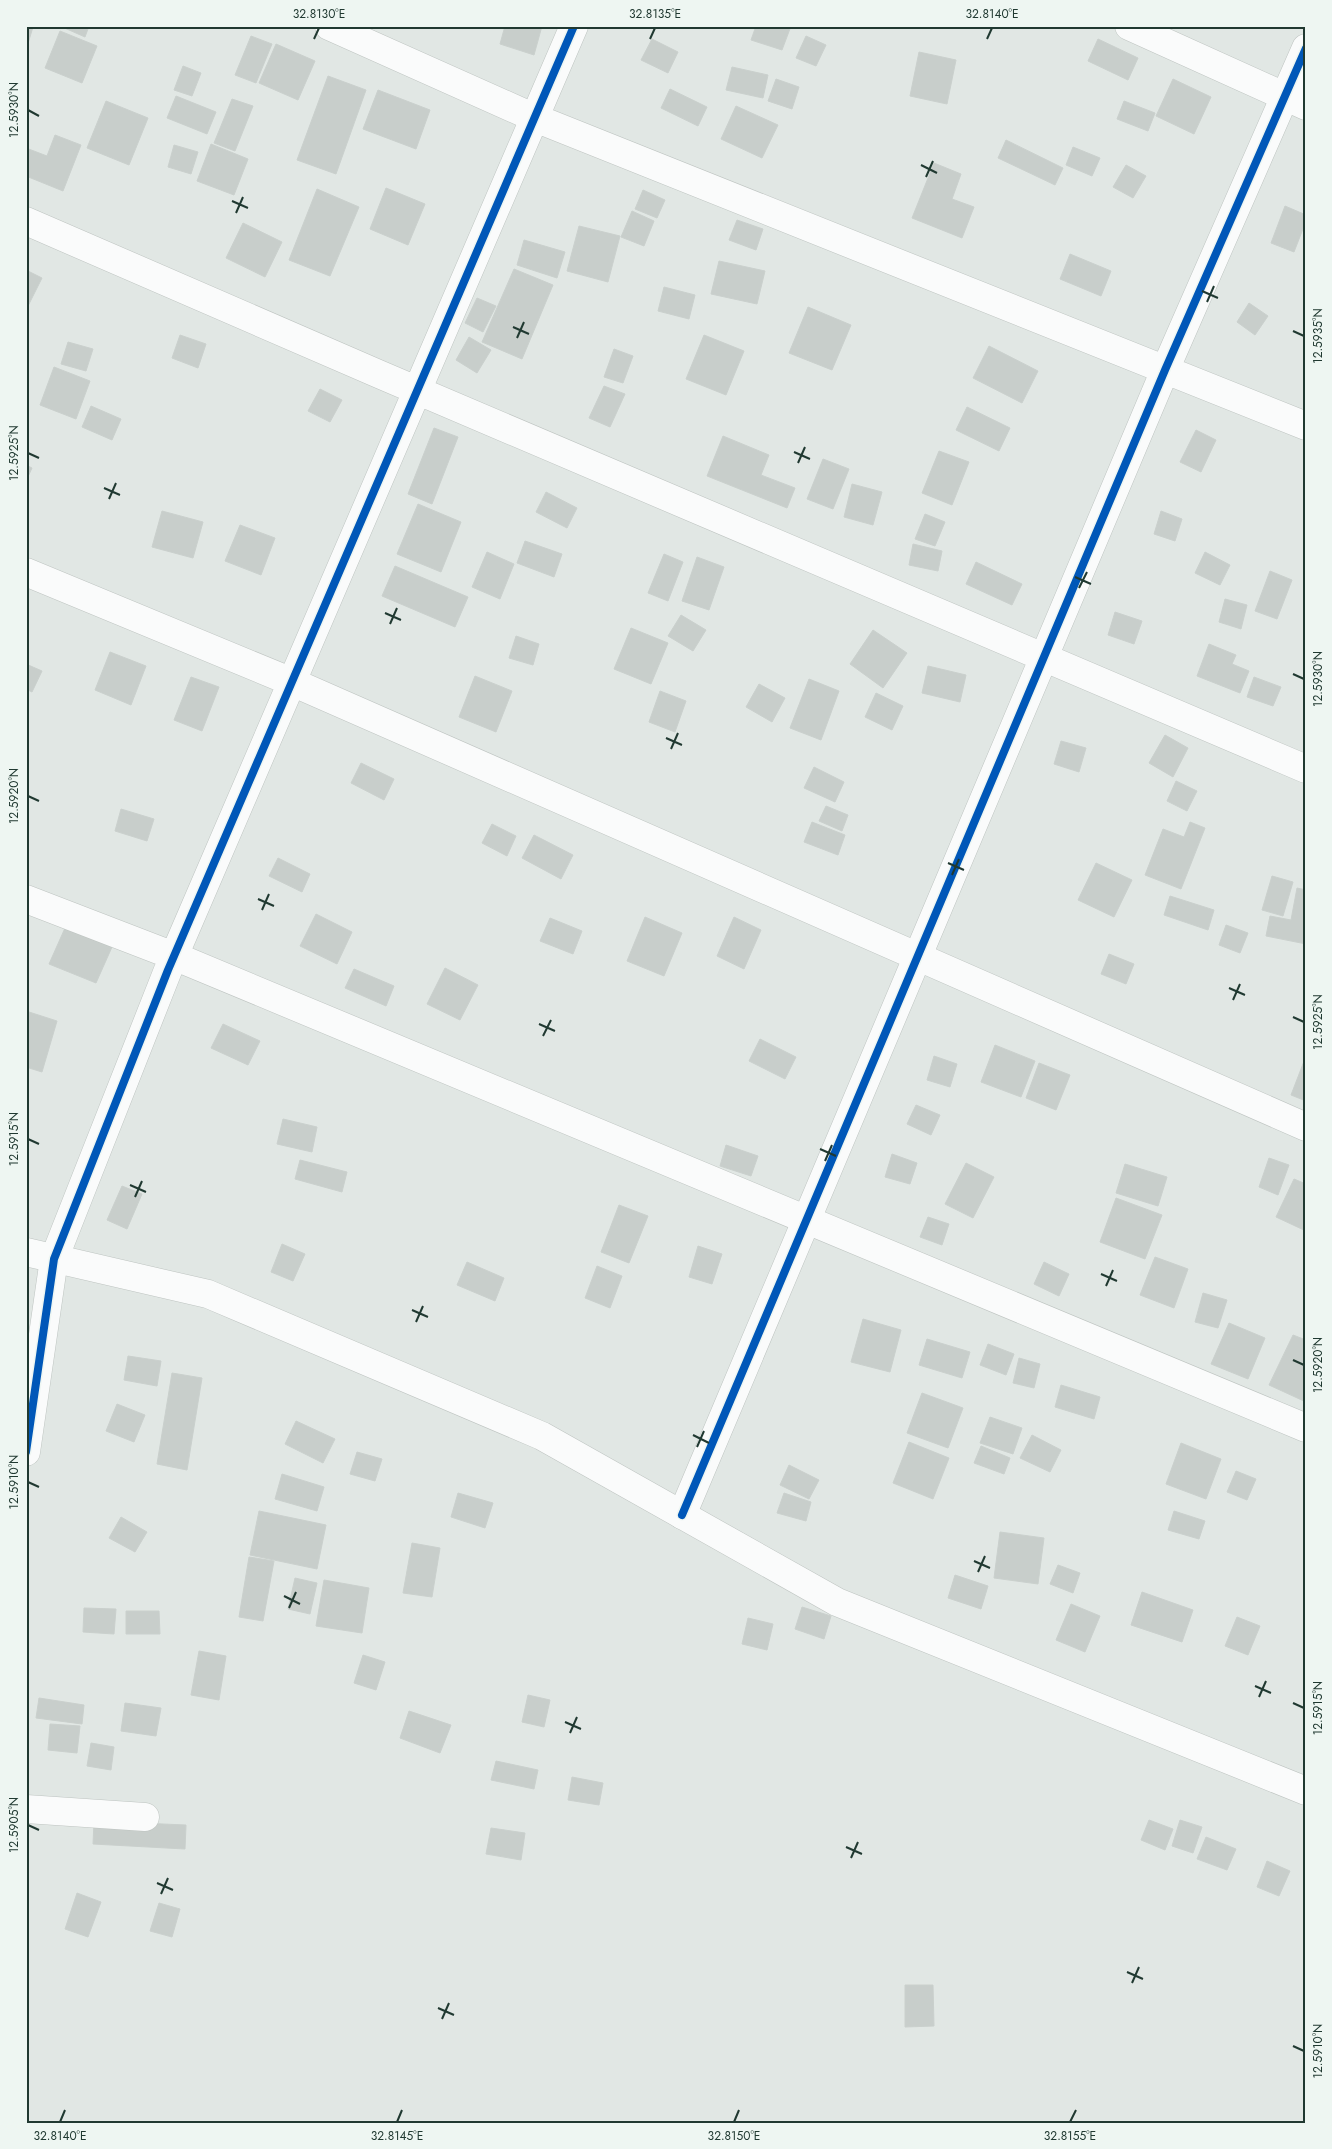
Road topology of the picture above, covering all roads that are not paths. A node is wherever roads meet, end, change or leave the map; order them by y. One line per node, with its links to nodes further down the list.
1 (329, 26): 6 (street)
2 (574, 26): 6 (street)
3 (1129, 26): 5 (street)
4 (1306, 48): 5 (street)
5 (1295, 101): 8 (street)
6 (535, 118): 8 (street); 9 (street)
7 (26, 221): 9 (street)
8 (1165, 370): 10 (street); 12 (street)
9 (418, 390): 12 (street); 13 (street)
10 (1306, 426)
11 (26, 572): 13 (street)
12 (1043, 657): 14 (street); 17 (street)
13 (292, 682): 16 (street); 17 (street)
14 (1306, 769)
15 (26, 899): 16 (street)
16 (174, 956): 19 (street); 21 (street)
17 (918, 957): 18 (street); 19 (street)
18 (1306, 1127)
19 (806, 1220): 22 (street); 24 (street)
20 (26, 1252): 21 (street)
21 (54, 1259): 23 (street); 24 (street)
22 (1306, 1428)
23 (26, 1452)
24 (682, 1515): 25 (street)
25 (1306, 1791)
26 (26, 1810): 27 (street)
27 (145, 1817)

